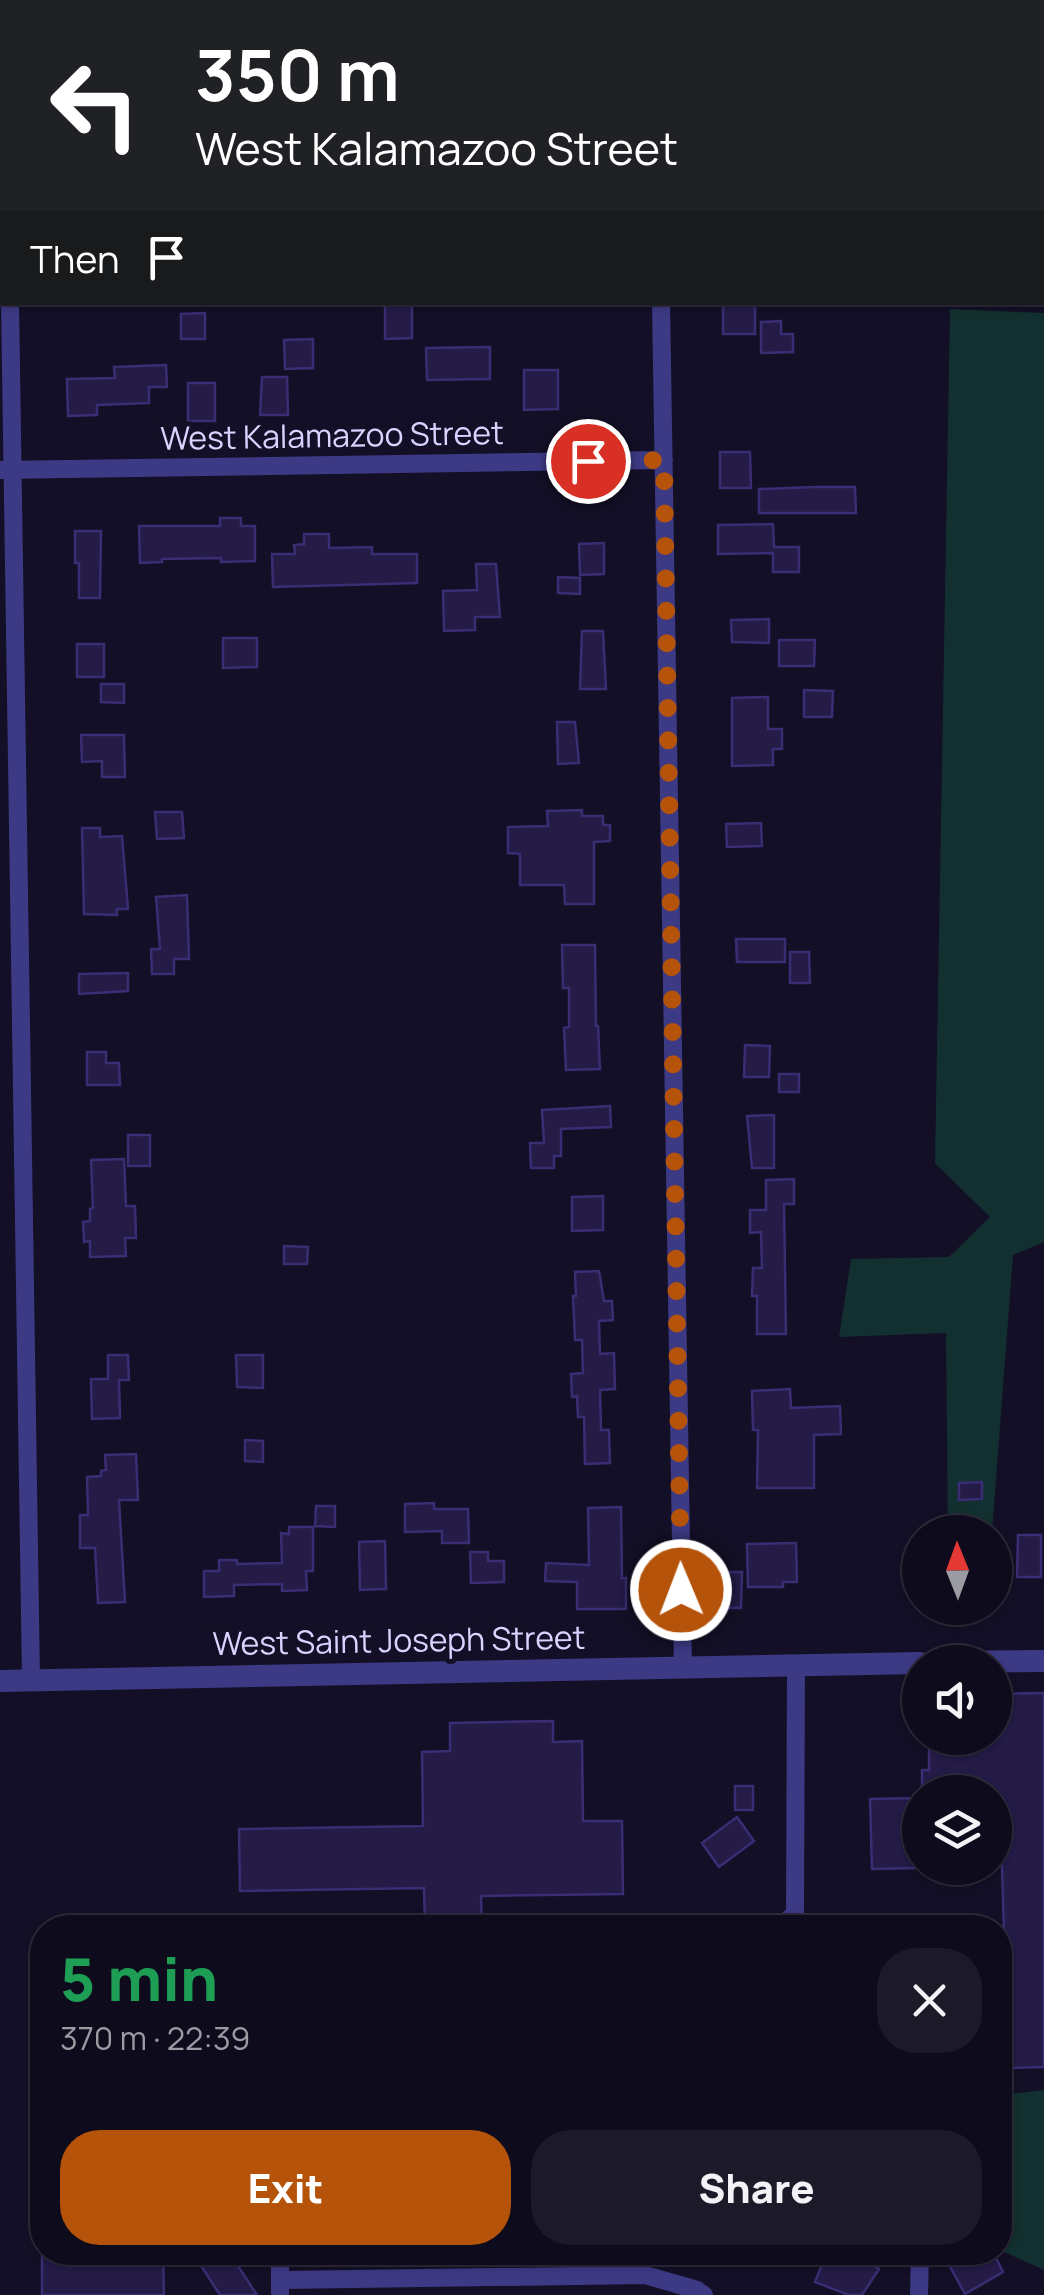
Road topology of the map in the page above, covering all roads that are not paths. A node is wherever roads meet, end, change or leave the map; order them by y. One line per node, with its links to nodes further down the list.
1 (10, 305): 4 (street)
2 (662, 305): 3 (street)
3 (664, 460): 4 (street, West Kalamazoo Street); 9 (street)
4 (6, 470): 10 (street)
5 (1012, 1661): 6 (street)
6 (1044, 1661)
7 (902, 1663): 8 (street, West Saint Joseph Street)
8 (796, 1664): 9 (street, West Saint Joseph Street); 12 (street)
9 (682, 1668): 10 (street, West Saint Joseph Street)
10 (31, 1680): 11 (street, West Saint Joseph Street)
11 (0, 1681)
12 (796, 1915)
13 (920, 2265): 16 (street)
14 (280, 2287): 15 (street)
15 (704, 2295)
16 (919, 2295)

